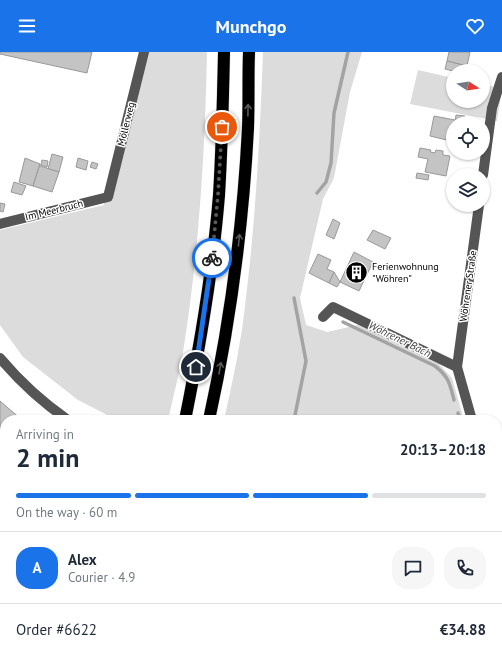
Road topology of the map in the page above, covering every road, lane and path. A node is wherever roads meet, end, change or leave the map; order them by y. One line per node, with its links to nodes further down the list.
1 (144, 52): 6 (street, Möllerweg)
2 (224, 52): 13 (highway)
3 (249, 52): 14 (highway, one-way to 3)
4 (502, 77): 5 (street)
5 (484, 168)
6 (108, 197): 8 (street, Im Meerbruch)
7 (478, 212): 11 (street, Wöhrener Straße)
8 (0, 224)
9 (324, 317): 11 (street)
10 (0, 358): 12 (street)
11 (457, 367): 15 (street, Wöhrener Straße)
12 (60, 415)
13 (187, 415)
14 (210, 415)
15 (471, 415)

